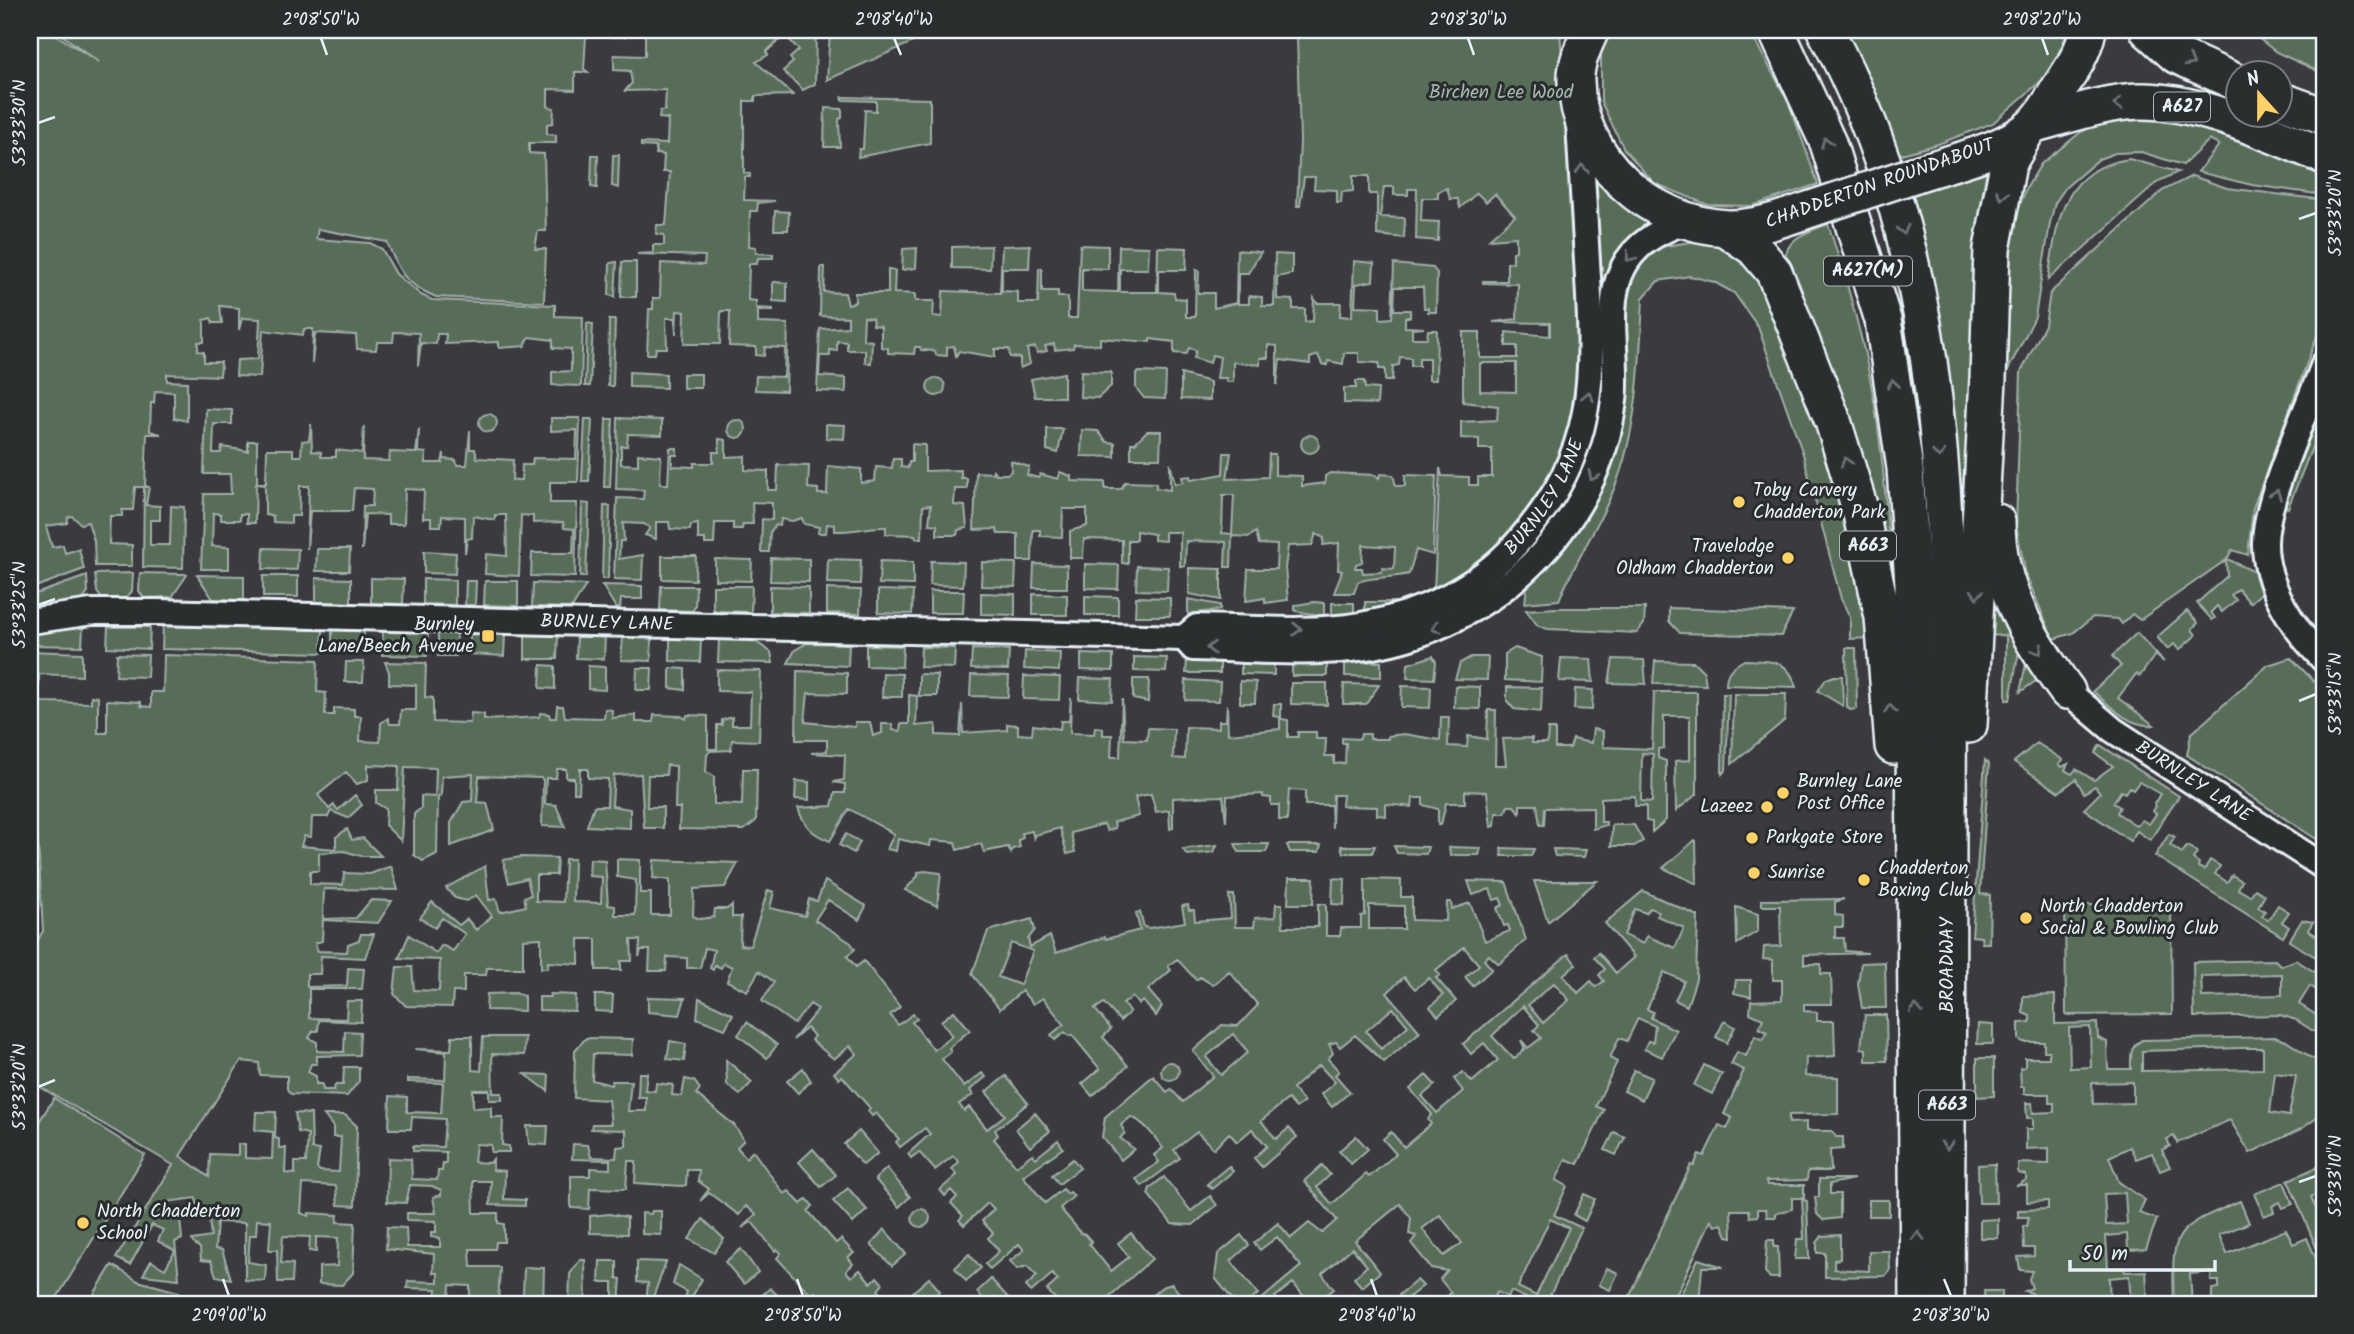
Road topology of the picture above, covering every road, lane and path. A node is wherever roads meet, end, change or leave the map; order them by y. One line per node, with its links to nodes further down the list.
1 (1570, 30): 8 (highway, CHADDERTON ROUNDABOUT)
2 (1591, 30): 8 (highway)
3 (1776, 30): 22 (highway, BROADWAY / A627(M), one-way to 3)
4 (1825, 30): 22 (highway, BROADWAY / A627(M), one-way to 22)
5 (2088, 30): 11 (highway, A663)
6 (2148, 30): 7 (highway, A627, one-way to 7)
7 (2224, 77)
8 (1576, 85): 13 (highway, CHADDERTON ROUNDABOUT / A663); 18 (street, BURNLEY LANE, one-way to 8)
9 (2294, 105): 10 (highway)
10 (2324, 117)
11 (2031, 128): 12 (highway, A627, one-way to 11); 14 (highway, CHADDERTON ROUNDABOUT / A663, bridge); 16 (highway, A663, one-way to 16)
12 (2324, 156)
13 (1687, 220): 14 (highway, CHADDERTON ROUNDABOUT / A663); 18 (street, BURNLEY LANE, one-way to 18)
14 (1725, 228): 22 (highway, A663, one-way to 14)
15 (2324, 364): 19 (street, one-way to 15)
16 (1988, 379): 20 (highway, one-way to 20); 22 (highway, A663, one-way to 22)
17 (30, 621): 18 (street, BURNLEY LANE)
18 (1184, 638)
19 (2324, 660)
20 (2067, 691): 21 (street, BURNLEY LANE)
21 (2324, 867)
22 (1932, 902): 23 (highway, BROADWAY / A663, one-way to 22); 24 (highway, BROADWAY / A663, one-way to 24)
23 (1918, 1304)
24 (1946, 1304)

